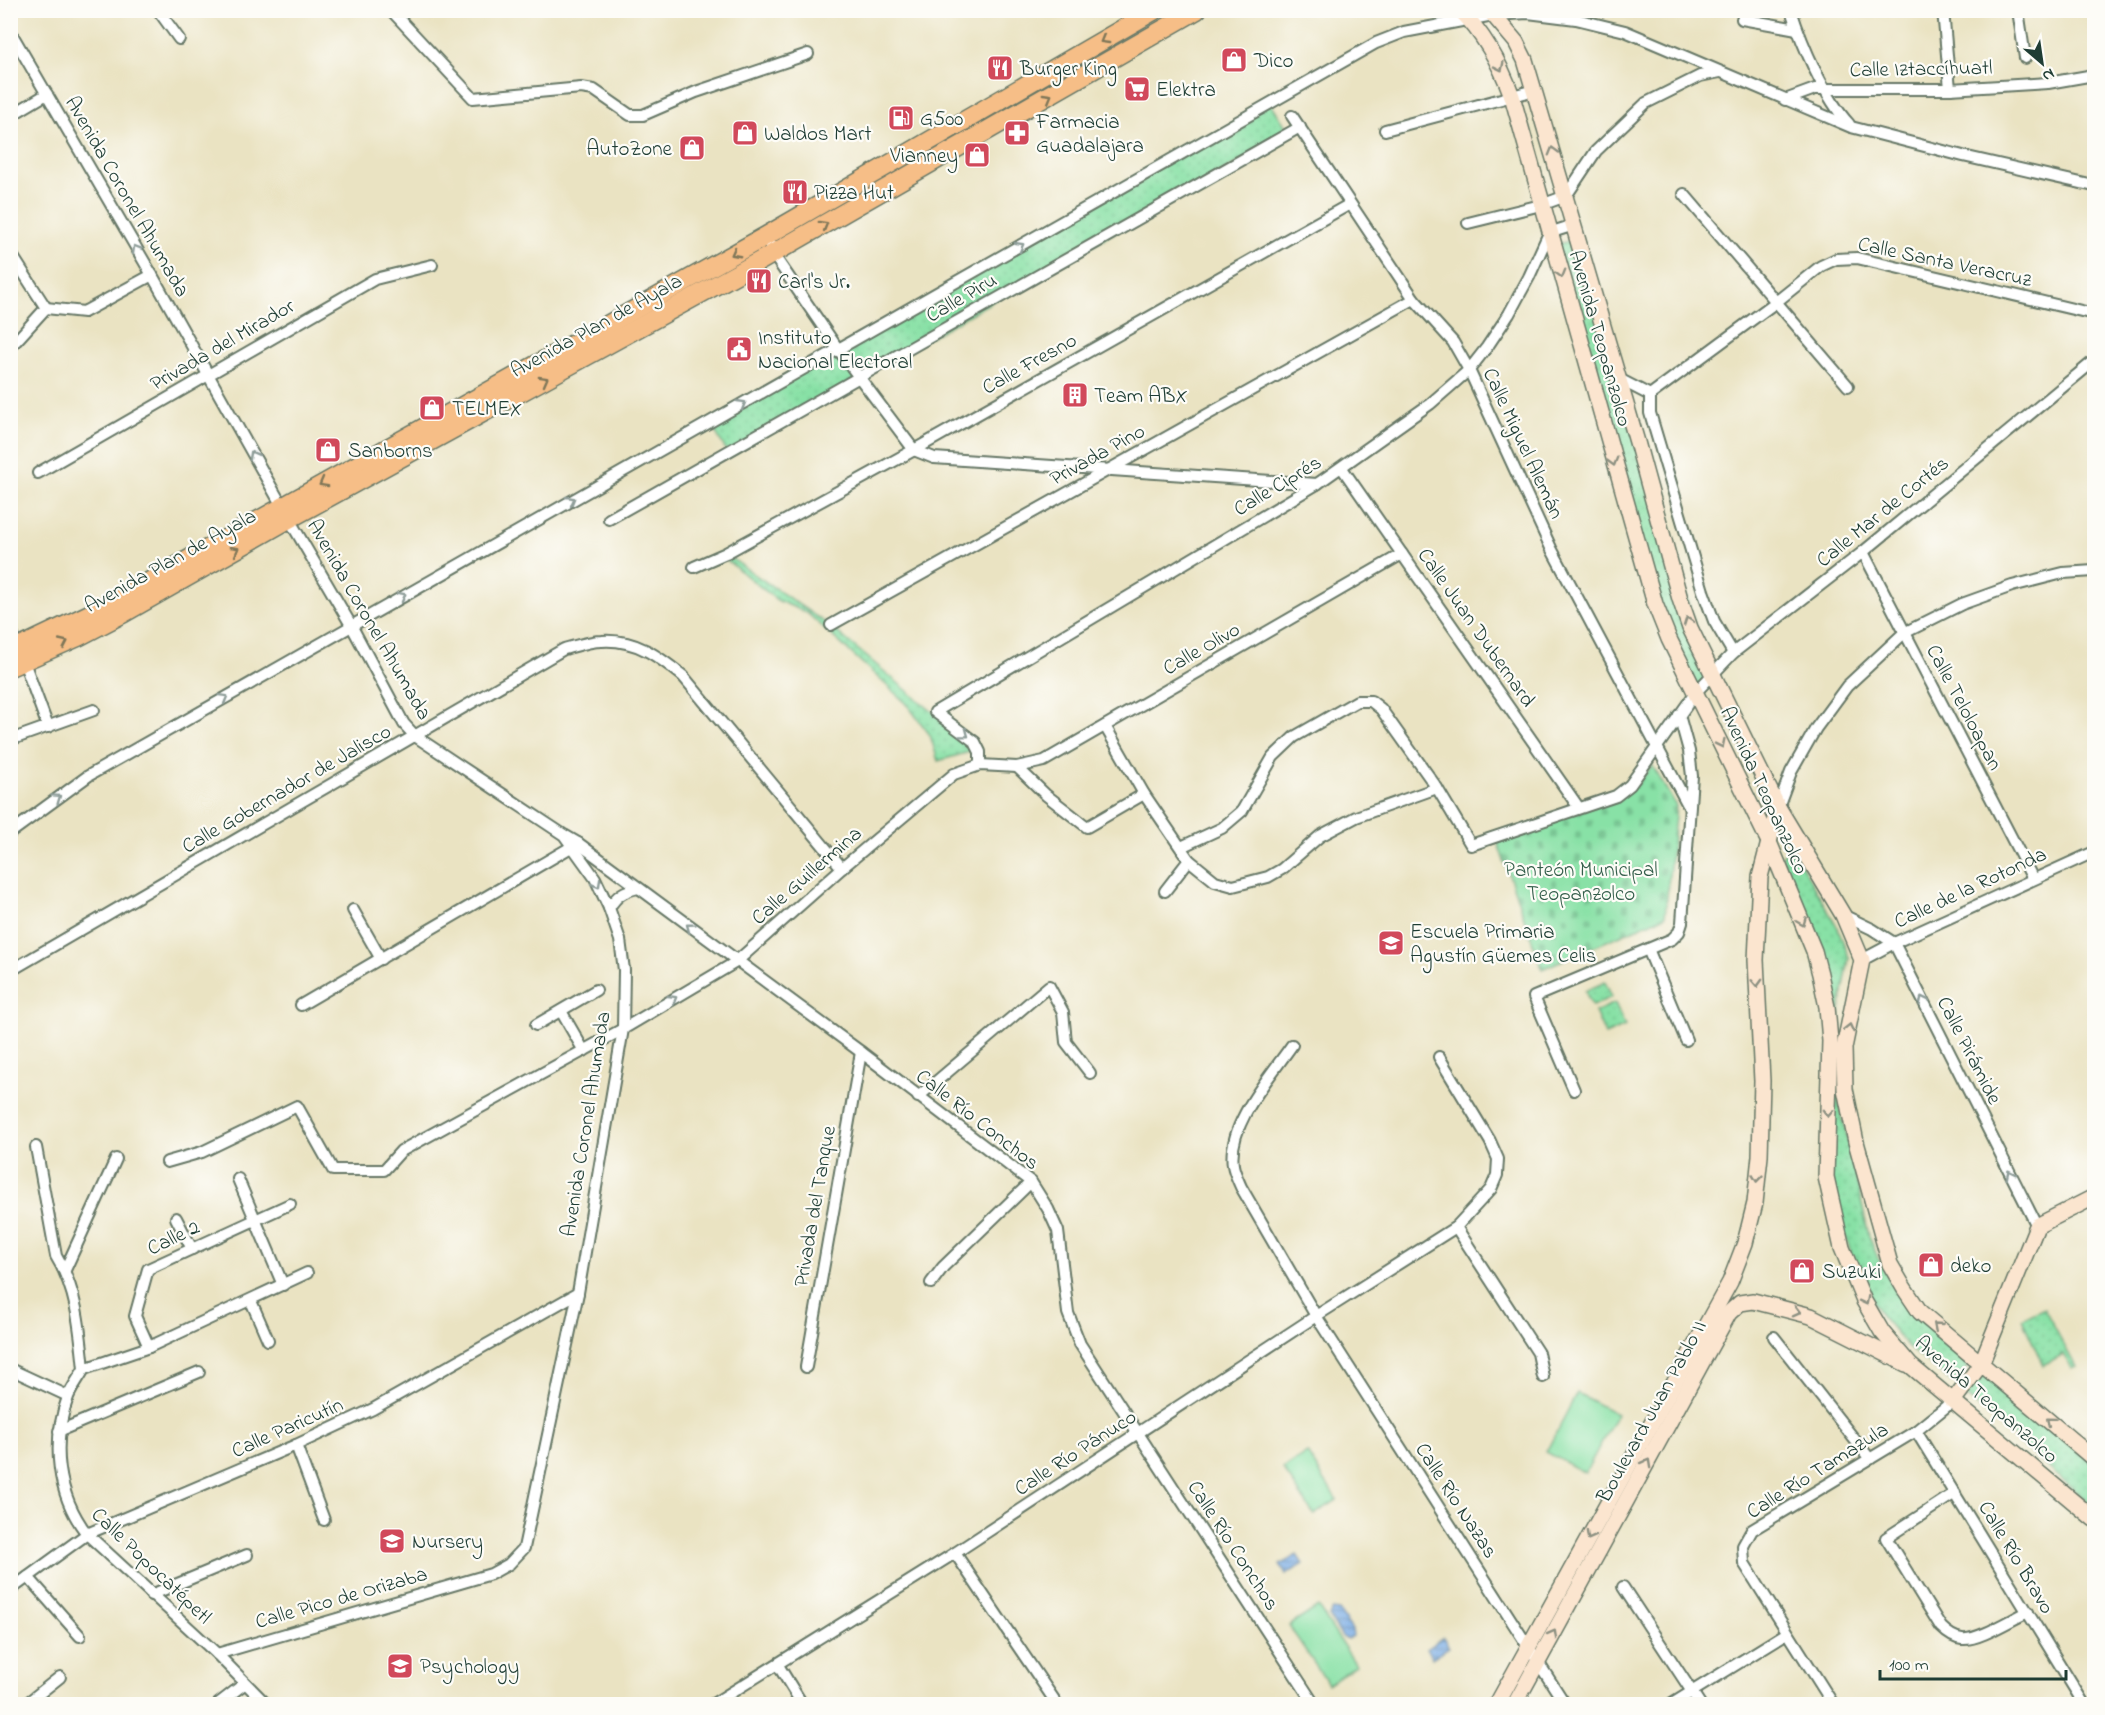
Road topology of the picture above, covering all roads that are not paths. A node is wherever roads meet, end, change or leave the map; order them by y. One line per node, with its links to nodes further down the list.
1 (158, 10): 13 (street)
2 (391, 10): 14 (street)
3 (1155, 10): 37 (main road, Avenida Plan de Ayala, one-way to 37)
4 (1197, 10): 39 (main road, Avenida Plan de Ayala, one-way to 4)
5 (1791, 10): 11 (street)
6 (1943, 10): 19 (street)
7 (2018, 10): 15 (street)
8 (1491, 13): 9 (street); 16 (street); 20 (main road, Avenida Teopanzolco)
9 (1464, 14): 22 (main road, Avenida Teopanzolco, one-way to 22); 47 (street, one-way to 9)
10 (1742, 19): 11 (street)
11 (1797, 29): 18 (street)
12 (10, 31): 21 (street, Avenida Coronel Ahumada)
13 (179, 39)
14 (808, 54)
15 (2025, 58)
16 (1720, 72): 23 (street); 31 (street)
17 (2094, 75): 19 (street, Calle Iztaccíhuatl)
18 (1826, 89): 19 (street, Calle Iztaccíhuatl); 23 (street, Calle Iztaccíhuatl); 26 (street)
19 (1950, 89)
20 (1535, 90): 22 (street); 31 (main road, Avenida Teopanzolco, one-way to 20)
21 (47, 94): 24 (street); 41 (street, Avenida Coronel Ahumada, one-way to 21)
22 (1512, 96): 28 (street); 33 (main road, Avenida Teopanzolco)
23 (1785, 100): 26 (street)
24 (10, 116)
25 (1292, 116): 27 (street, Calle Miguel Alemán)
26 (1851, 127): 29 (street)
27 (1300, 128): 32 (street, Calle Miguel Alemán); 51 (street, Calle Piru)
28 (1385, 130)
29 (2094, 186)
30 (1684, 194): 43 (street)
31 (1566, 196): 33 (street); 35 (main road, Avenida Teopanzolco)
32 (1350, 204): 42 (street, Calle Miguel Alemán); 55 (street, Calle Fresno)
33 (1541, 205): 34 (street); 36 (main road, Avenida Teopanzolco)
34 (1468, 224)
35 (1574, 225): 36 (street); 52 (main road, Avenida Teopanzolco)
36 (1549, 233): 49 (street, Calle Ciprés); 73 (main road, Avenida Teopanzolco, one-way to 73)
37 (766, 236): 39 (street); 60 (main road, Avenida Plan de Ayala, one-way to 60)
38 (10, 252): 44 (street)
39 (773, 254): 47 (street); 60 (main road, Avenida Plan de Ayala, one-way to 39)
40 (432, 265): 50 (street, Privada del Mirador)
41 (152, 275): 44 (street); 50 (street, Avenida Coronel Ahumada)
42 (1414, 299): 49 (street, Calle Miguel Alemán); 57 (street, Privada Pino)
43 (1776, 302): 45 (street, Calle Santa Veracruz); 53 (street); 54 (street, Calle Santa Veracruz)
44 (46, 308): 46 (street)
45 (2094, 314)
46 (10, 344)
47 (838, 349): 51 (street); 66 (street, one-way to 47)
48 (2094, 361): 62 (street, Calle Mar de Cortés)
49 (1468, 370): 56 (street, Calle Ciprés); 80 (street, Calle Miguel Alemán)
50 (208, 374): 58 (street, Privada del Mirador); 60 (street, Avenida Coronel Ahumada, one-way to 50)
51 (859, 377): 55 (street); 61 (street, Calle Piru)
52 (1617, 378): 54 (street); 72 (main road, Avenida Teopanzolco, one-way to 52)
53 (1848, 386)
54 (1650, 395): 70 (street)
55 (915, 450): 57 (street); 64 (street, Calle Fresno)
56 (1342, 468): 59 (street, Calle Ciprés); 63 (street, Calle Juan Dubernard)
57 (1110, 469): 59 (street); 67 (street, Privada Pino)
58 (38, 473)
59 (1317, 484): 81 (street, Calle Ciprés, one-way to 81)
60 (286, 512): 66 (street, Avenida Coronel Ahumada); 71 (main road, Avenida Plan de Ayala)
61 (609, 519)
62 (1863, 552): 69 (street, Calle Teloloapan); 70 (street, Calle Mar de Cortés)
63 (1402, 554): 76 (street, Calle Olivo); 87 (street, Calle Juan Dubernard)
64 (694, 567)
65 (2094, 571): 69 (street)
66 (351, 625): 78 (street, Avenida Coronel Ahumada); 88 (street, one-way to 66)
67 (831, 625)
68 (10, 628): 71 (street)
69 (1904, 633): 86 (street); 95 (street, Calle Teloloapan)
70 (1732, 653): 72 (street, Calle Mar de Cortés)
71 (16, 658): 77 (street)
72 (1712, 675): 73 (street, Calle Mar de Cortés); 86 (main road, Avenida Teopanzolco)
73 (1696, 692): 75 (street); 89 (main road, Avenida Teopanzolco, one-way to 89)
74 (94, 710): 77 (street)
75 (1678, 715): 80 (street); 85 (street)
76 (1105, 726): 82 (street, Calle Olivo); 84 (street)
77 (48, 727): 79 (street)
78 (416, 736): 90 (street, Avenida Coronel Ahumada); 94 (street, Calle Gobernador de Jalisco); 106 (street, Calle Gobernador de Jalisco)
79 (10, 740)
80 (1656, 747): 85 (street, Calle Miguel Alemán); 87 (street)
81 (980, 765): 82 (street, Calle Guillermina); 94 (street, Calle Guillermina)
82 (1017, 767): 84 (street)
83 (1437, 788): 87 (street); 91 (street); 93 (street)
84 (1144, 794): 91 (street)
85 (1689, 807): 102 (street)
86 (1778, 807): 89 (main road, Boulevard Juan Pablo II); 100 (main road, Avenida Teopanzolco)
87 (1579, 808)
88 (10, 833)
89 (1769, 842): 143 (main road, Avenida Teopanzolco, one-way to 143); 172 (main road, Boulevard Juan Pablo II, one-way to 172)
90 (575, 845): 96 (street, Calle Río Conchos); 98 (street, Avenida Coronel Ahumada, one-way to 98); 103 (street)
91 (1181, 847): 93 (street)
92 (2094, 852): 95 (street, Calle de la Rotonda)
93 (1189, 860): 97 (street)
94 (842, 868): 105 (street, Calle Guillermina)
95 (2033, 879): 101 (street, Calle de la Rotonda)
96 (638, 888): 98 (street); 105 (street, Calle Río Conchos, one-way to 96)
97 (1165, 891)
98 (609, 908): 111 (street, Avenida Coronel Ahumada)
99 (353, 910): 103 (street)
100 (1843, 915): 101 (street); 104 (main road, Avenida Teopanzolco)
101 (1894, 943): 104 (street, Calle de la Rotonda); 129 (street, Calle Pirámide, one-way to 101)
102 (1648, 950): 112 (street); 118 (street)
103 (381, 959): 108 (street)
104 (1862, 960): 142 (main road, Avenida Teopanzolco, one-way to 104)
105 (736, 962): 111 (street, Calle Guillermina, one-way to 105); 115 (street, Calle Río Conchos)
106 (10, 970)
107 (596, 990): 109 (street)
108 (301, 1005)
109 (561, 1011): 110 (street); 114 (street)
110 (536, 1025)
111 (623, 1029): 114 (street, Calle Guillermina); 136 (street, Avenida Coronel Ahumada)
112 (1686, 1040)
113 (1292, 1045): 138 (street, Calle Río Nazas)
114 (584, 1051): 122 (street, Calle Guillermina)
115 (861, 1052): 119 (street, Calle Río Conchos); 144 (street, Privada del Tanque)
116 (1439, 1057): 130 (street, Calle Río Pánuco)
117 (1090, 1073): 119 (street)
118 (1574, 1090)
119 (918, 1097): 124 (street, Calle Río Conchos)
120 (36, 1147): 132 (street)
121 (116, 1159): 132 (street)
122 (167, 1162)
123 (238, 1179): 128 (street)
124 (1031, 1182): 134 (street); 153 (street, Calle Río Conchos)
125 (2094, 1197): 129 (main road)
126 (290, 1204): 128 (street, Calle 2)
127 (176, 1218): 131 (street)
128 (256, 1220): 131 (street, Calle 2); 135 (street)
129 (2037, 1226): 142 (main road)
130 (1456, 1227): 138 (street, Calle Río Pánuco); 148 (street)
131 (192, 1249): 141 (street, Calle 2)
132 (65, 1270): 146 (street)
133 (307, 1274): 135 (street)
134 (931, 1283)
135 (283, 1285): 137 (street)
136 (578, 1293): 154 (street, Calle Paricutín); 163 (street, Avenida Coronel Ahumada)
137 (251, 1301): 140 (street); 141 (street)
138 (1316, 1316): 153 (street, Calle Río Pánuco); 172 (street, Calle Río Nazas)
139 (1774, 1337): 155 (street)
140 (268, 1340)
141 (148, 1347): 146 (street)
142 (1981, 1364): 150 (main road); 156 (main road, Avenida Teopanzolco, one-way to 142)
143 (1911, 1366): 150 (main road, Avenida Teopanzolco); 172 (main road, Boulevard Juan Pablo II, one-way to 143)
144 (806, 1367)
145 (10, 1369): 149 (street)
146 (84, 1369): 149 (street, Calle Popocatépetl)
147 (199, 1372): 151 (street)
148 (1543, 1377)
149 (68, 1396): 151 (street, Calle Popocatépetl)
150 (1953, 1401): 152 (street, Calle Río Tamazula); 158 (main road, Avenida Teopanzolco)
151 (59, 1431): 160 (street, Calle Popocatépetl)
152 (1916, 1431): 155 (street, Calle Río Tamazula); 157 (street, Calle Río Bravo)
153 (1138, 1434): 161 (street, Calle Río Pánuco); 185 (street, Calle Río Conchos)
154 (296, 1445): 159 (street); 160 (street, Calle Paricutín)
155 (1870, 1459): 169 (street, Calle Río Tamazula)
156 (2094, 1459)
157 (1955, 1493): 168 (street, Calle Río Bravo); 168 (street)
158 (2094, 1519)
159 (324, 1520)
160 (87, 1534): 164 (street, Calle Paricutín); 167 (street, Calle Popocatépetl)
161 (955, 1553): 173 (street, Calle Río Pánuco); 184 (street)
162 (247, 1556): 167 (street)
163 (509, 1564): 171 (street, Calle Pico de Orizaba)
164 (28, 1577): 166 (street, Calle Paricutín); 170 (street)
165 (1623, 1587): 177 (street)
166 (10, 1590)
167 (151, 1595): 171 (street, Calle Popocatépetl)
168 (2028, 1612): 191 (street, Calle Río Bravo)
169 (1787, 1633): 177 (street); 190 (street)
170 (80, 1636)
171 (217, 1654): 176 (street, Calle Popocatépetl)
172 (1534, 1654): 175 (main road, Boulevard Juan Pablo II); 178 (main road, Boulevard Juan Pablo II); 187 (street, Calle Río Nazas)
173 (778, 1665): 182 (street, Calle Río Pánuco); 183 (street)
174 (60, 1677): 179 (street)
175 (1527, 1682): 178 (street); 186 (main road, Boulevard Juan Pablo II)
176 (244, 1684): 180 (street); 181 (street, Calle Popocatépetl)
177 (1693, 1692): 188 (street); 189 (street)
178 (1496, 1702)
179 (27, 1704)
180 (218, 1704)
181 (266, 1704)
182 (713, 1704)
183 (802, 1704)
184 (1057, 1704)
185 (1314, 1704)
186 (1515, 1704)
187 (1565, 1704)
188 (1672, 1704)
189 (1701, 1704)
190 (1833, 1704)
191 (2084, 1704)

